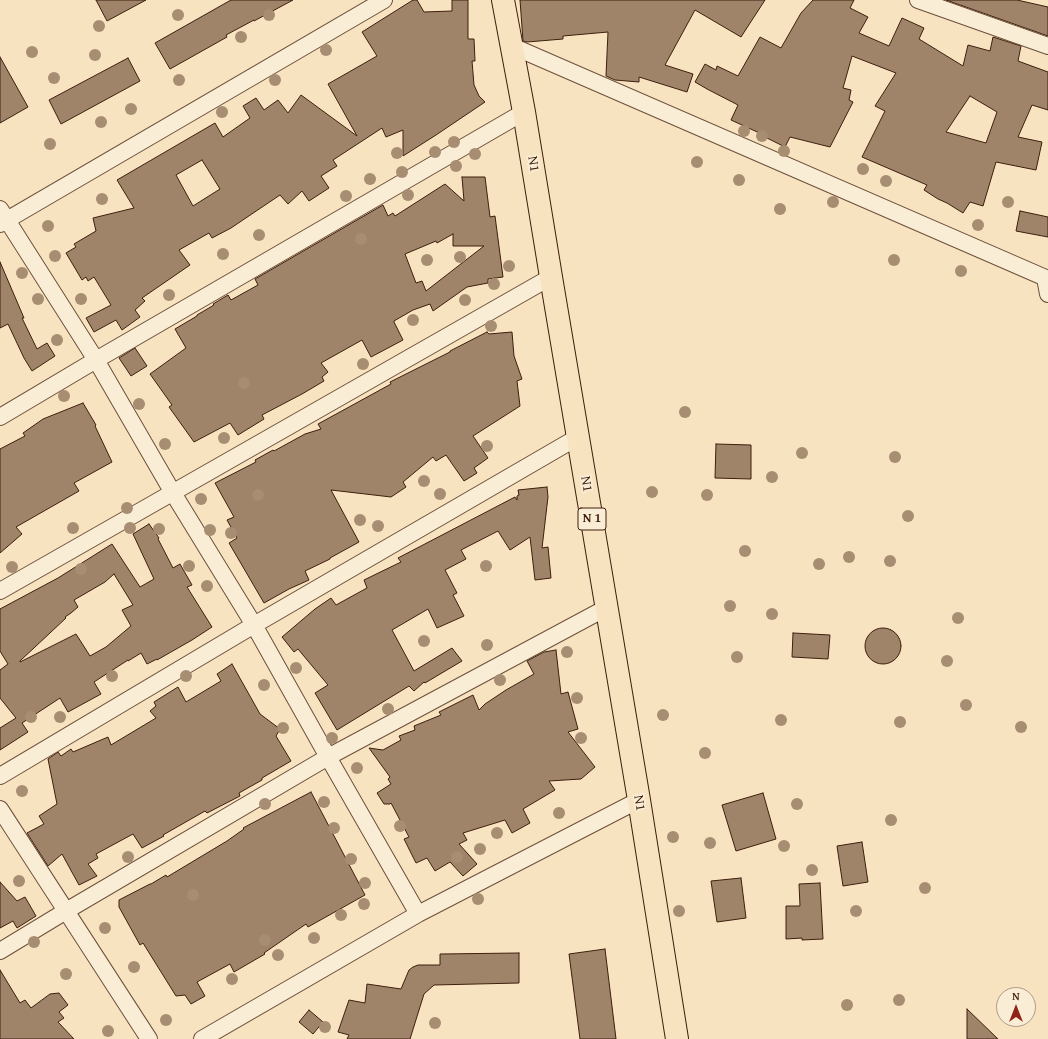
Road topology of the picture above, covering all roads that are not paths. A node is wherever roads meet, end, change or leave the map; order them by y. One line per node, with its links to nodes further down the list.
1 (384, 0): 7 (street)
2 (503, 0): 4 (highway, N1 / N 1)
3 (918, 0): 5 (street)
4 (512, 46): 6 (highway, N1 / N 1); 9 (street)
5 (1048, 46)
6 (524, 112): 8 (highway, N1 / N 1); 11 (street)
7 (2, 217): 11 (street)
8 (551, 277): 13 (highway, N1 / N 1); 14 (street)
9 (1047, 278): 10 (street)
10 (1048, 294)
11 (96, 360): 12 (street); 14 (street)
12 (0, 417)
13 (578, 437): 16 (highway, N1 / N 1); 17 (street)
14 (173, 493): 15 (street); 17 (street)
15 (0, 591)
16 (606, 608): 18 (street); 20 (highway, N1 / N 1)
17 (254, 625): 18 (street); 19 (street)
18 (328, 757): 22 (street); 23 (street)
19 (0, 776)
20 (638, 800): 23 (street); 27 (highway, N1 / N 1)
21 (0, 809): 22 (street)
22 (66, 911): 24 (street); 25 (street)
23 (418, 914): 26 (street)
24 (0, 951)
25 (150, 1039)
26 (202, 1039)
27 (677, 1039)

